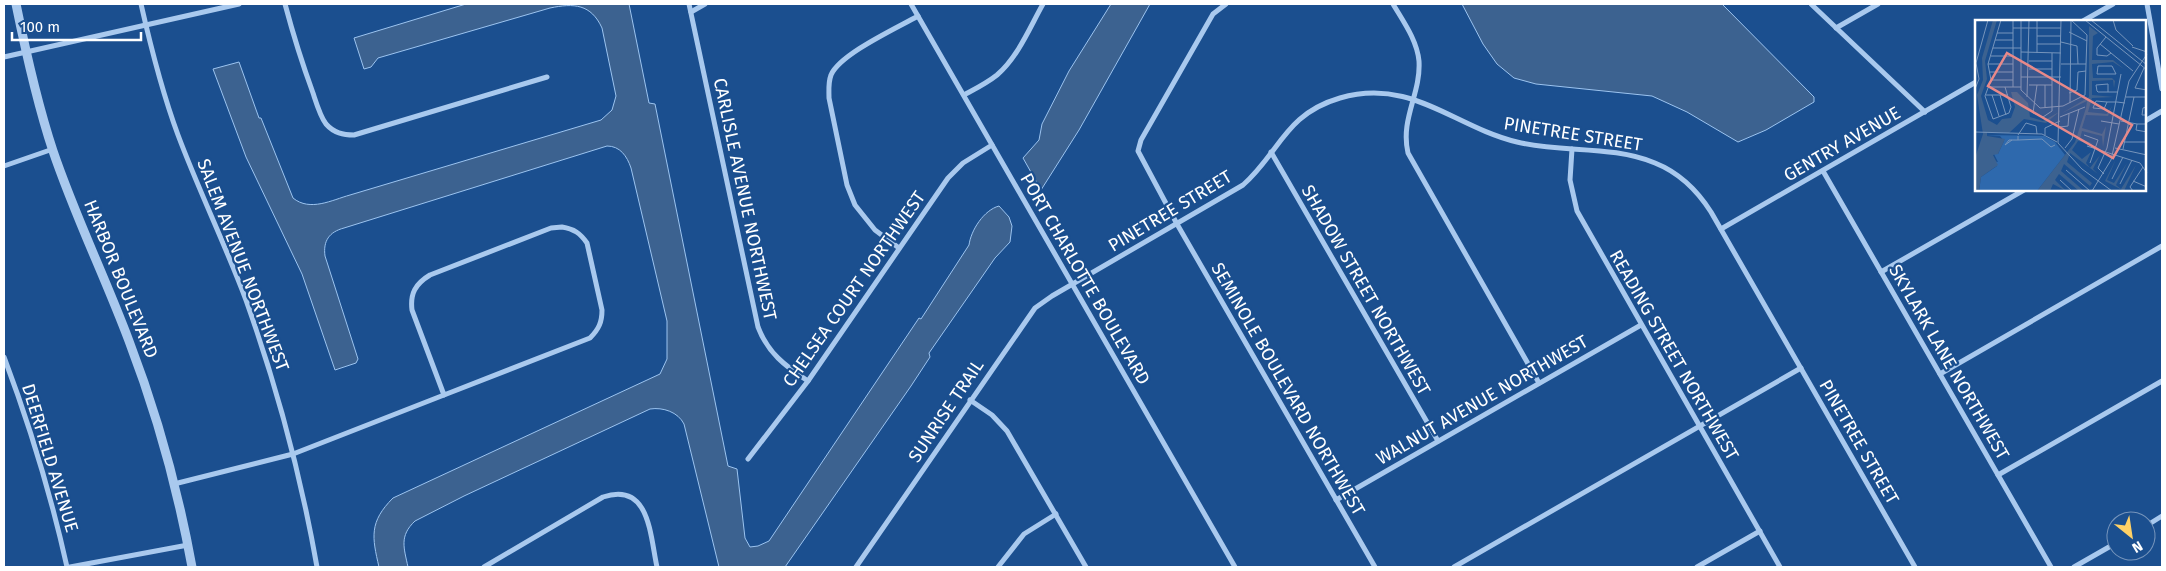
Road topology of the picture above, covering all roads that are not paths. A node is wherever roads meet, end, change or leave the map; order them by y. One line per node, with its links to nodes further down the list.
1 (16, 4): 20 (street, HARBOR BOULEVARD)
2 (141, 4): 18 (street, SALEM AVENUE NORTHWEST)
3 (239, 4): 18 (street)
4 (286, 4): 22 (street)
5 (689, 4): 15 (street, CARLISLE AVENUE NORTHWEST)
6 (705, 4): 15 (street)
7 (911, 4): 16 (street, PORT CHARLOTTE BOULEVARD)
8 (1043, 4): 25 (street)
9 (1226, 4): 37 (street, SEMINOLE BOULEVARD NORTHWEST)
10 (1393, 4): 26 (street)
11 (1811, 4): 19 (street)
12 (1878, 4): 19 (street)
13 (2113, 4): 17 (street)
14 (2147, 4): 24 (street)
15 (691, 12): 47 (street, CARLISLE AVENUE NORTHWEST)
16 (918, 16): 25 (street, PORT CHARLOTTE BOULEVARD); 40 (street)
17 (2085, 20)
18 (146, 25): 20 (street); 54 (street, SALEM AVENUE NORTHWEST)
19 (1836, 28): 28 (street)
20 (26, 52): 21 (street); 31 (street, HARBOR BOULEVARD)
21 (4, 57)
22 (547, 78)
23 (1975, 83): 28 (street, GENTRY AVENUE)
24 (2162, 89)
25 (964, 95): 30 (street, PORT CHARLOTTE BOULEVARD)
26 (1412, 99): 32 (street, PINETREE STREET); 33 (street, PINETREE STREET); 49 (street)
27 (2162, 111): 29 (street)
28 (1924, 112): 35 (street, GENTRY AVENUE)
29 (2146, 120)
30 (992, 145): 40 (street, CHELSEA COURT NORTHWEST); 42 (street, PORT CHARLOTTE BOULEVARD)
31 (53, 149): 34 (street); 57 (street, HARBOR BOULEVARD)
32 (1572, 149): 38 (street, PINETREE STREET); 43 (street, READING STREET NORTHWEST)
33 (1271, 152): 37 (street, PINETREE STREET); 53 (street, SHADOW STREET NORTHWEST)
34 (4, 166)
35 (1823, 171): 38 (street, GENTRY AVENUE); 41 (street, SKYLARK LANE NORTHWEST)
36 (2022, 191): 41 (street)
37 (1178, 224): 42 (street, PINETREE STREET); 58 (street, SEMINOLE BOULEVARD NORTHWEST)
38 (1721, 229): 45 (street, PINETREE STREET)
39 (2162, 246): 46 (street)
40 (900, 248): 47 (street, CHELSEA COURT NORTHWEST)
41 (1881, 272): 46 (street, SKYLARK LANE NORTHWEST)
42 (1072, 284): 51 (street, SUNRISE TRAIL); 71 (street, PORT CHARLOTTE BOULEVARD)
43 (1641, 325): 49 (street, WALNUT AVENUE NORTHWEST); 52 (street, READING STREET NORTHWEST)
44 (4, 357): 63 (street, DEERFIELD AVENUE)
45 (1801, 368): 52 (street); 76 (street, PINETREE STREET)
46 (1940, 374): 56 (street, SKYLARK LANE NORTHWEST)
47 (808, 381): 55 (street, CHELSEA COURT NORTHWEST)
48 (2162, 381): 56 (street)
49 (1539, 383): 53 (street, WALNUT AVENUE NORTHWEST)
50 (444, 395): 50 (street); 54 (street)
51 (970, 400): 59 (street); 68 (street, SUNRISE TRAIL)
52 (1699, 426): 60 (street, READING STREET NORTHWEST); 73 (street)
53 (1438, 442): 58 (street, WALNUT AVENUE NORTHWEST)
54 (293, 454): 57 (street); 65 (street, SALEM AVENUE NORTHWEST)
55 (748, 459)
56 (1998, 476): 77 (street, SKYLARK LANE NORTHWEST)
57 (174, 484): 61 (street, HARBOR BOULEVARD)
58 (1336, 500): 72 (street, SEMINOLE BOULEVARD NORTHWEST)
59 (1056, 514): 69 (street); 70 (street)
60 (1760, 531): 74 (street); 75 (street, READING STREET NORTHWEST)
61 (188, 545): 63 (street); 64 (street, HARBOR BOULEVARD)
62 (2106, 549): 78 (street)
63 (68, 567)
64 (192, 567)
65 (318, 567)
66 (484, 567): 67 (street)
67 (657, 567)
68 (856, 567)
69 (998, 567)
70 (1086, 567)
71 (1235, 567)
72 (1375, 567)
73 (1454, 567)
74 (1697, 567)
75 (1780, 567)
76 (1915, 567)
77 (2051, 567)
78 (2074, 567)

